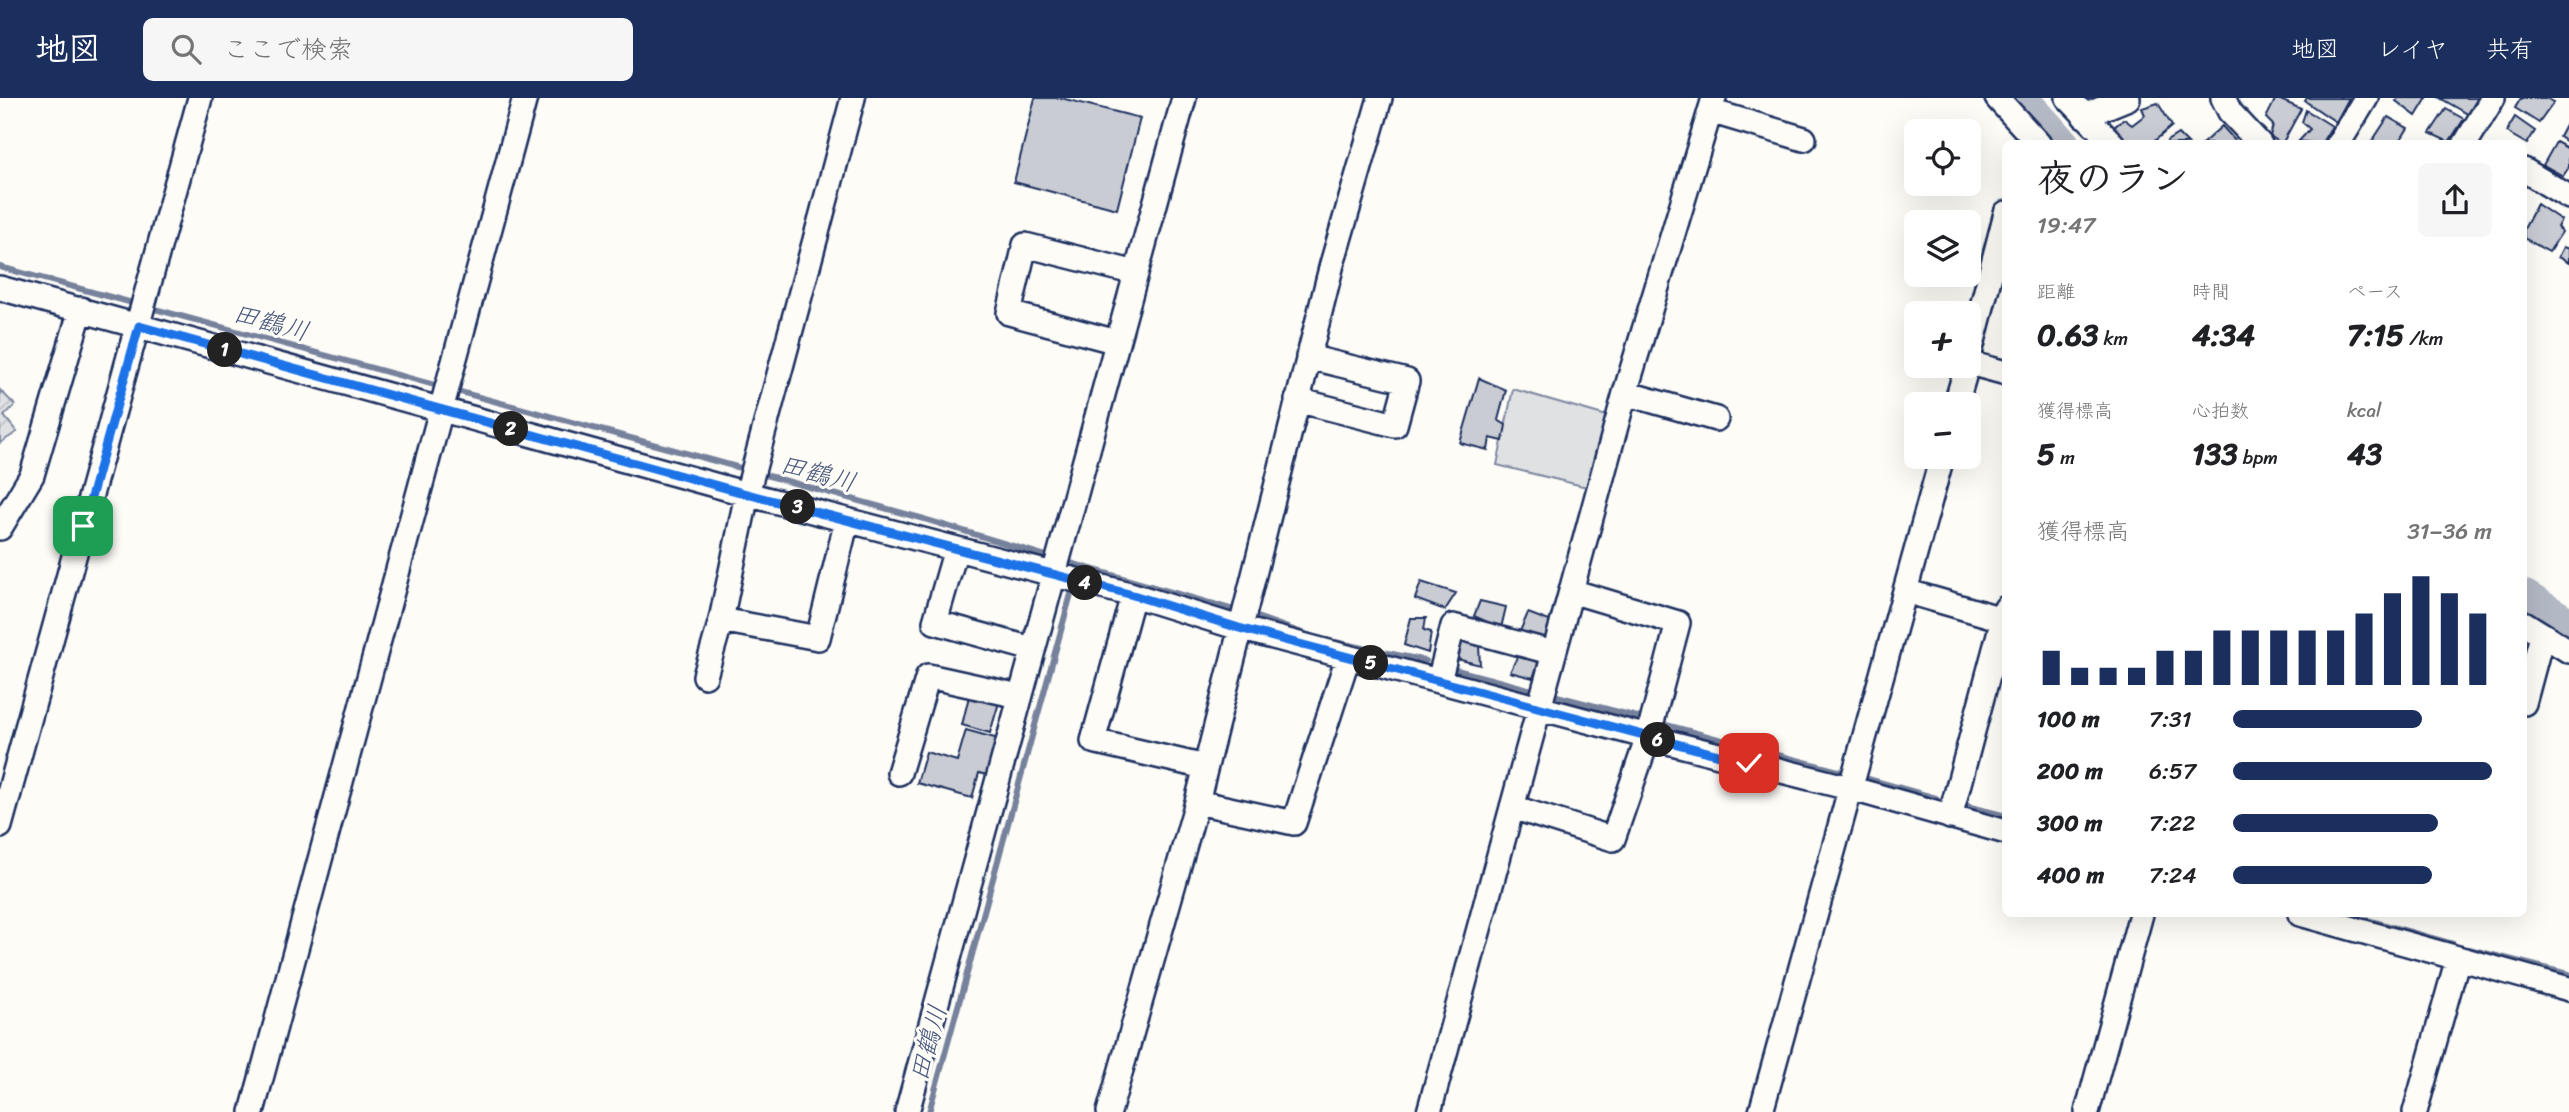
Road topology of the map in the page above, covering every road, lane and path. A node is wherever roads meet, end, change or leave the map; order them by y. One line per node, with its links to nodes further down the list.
1 (200, 98): 27 (street)
2 (525, 98): 33 (street)
3 (853, 98): 37 (street)
4 (1184, 98): 23 (street)
5 (1380, 98): 29 (street)
6 (1997, 98): 15 (street)
7 (2068, 98): 13 (street)
8 (2128, 98): 13 (street)
9 (2223, 98): 17 (street)
10 (2366, 98): 18 (street)
11 (2493, 98): 19 (street)
12 (1712, 105): 14 (street); 32 (street)
13 (2084, 116): 16 (street)
14 (1804, 139)
15 (2029, 139)
16 (2109, 140)
17 (2256, 140)
18 (2340, 140)
19 (2472, 140)
20 (2527, 172): 21 (street)
21 (2569, 197)
22 (2002, 229): 26 (street)
23 (1136, 273): 28 (street); 28 (street)
24 (0, 288): 25 (street)
25 (81, 309): 27 (street); 39 (street)
26 (1981, 311)
27 (139, 323): 33 (street); 67 (street)
28 (1117, 342): 41 (street)
29 (1308, 357): 34 (street); 34 (street)
30 (1981, 366): 31 (street)
31 (2002, 372)
32 (1625, 393): 35 (street); 42 (street)
33 (446, 396): 37 (street); 73 (street)
34 (1297, 400): 48 (street)
35 (1716, 419)
36 (1939, 469): 43 (street)
37 (750, 481): 38 (street); 46 (street)
38 (847, 520): 40 (street); 46 (street)
39 (0, 528)
40 (956, 549): 41 (street); 50 (street)
41 (1057, 567): 44 (street); 50 (street)
42 (1571, 591): 52 (street); 60 (street)
43 (1905, 591): 45 (street); 63 (street)
44 (1133, 595): 48 (street); 61 (street)
45 (2002, 613)
46 (721, 620): 56 (street)
47 (2002, 621): 66 (street)
48 (1239, 628): 54 (street); 61 (street)
49 (2533, 630): 51 (street); 53 (street)
50 (1032, 649): 58 (street)
51 (2569, 652)
52 (1554, 653): 57 (street); 59 (street)
53 (2529, 655): 55 (street)
54 (1348, 657): 57 (street); 64 (street)
55 (2527, 674)
56 (705, 676)
57 (1439, 681): 59 (street)
58 (1019, 696): 62 (street); 74 (street)
59 (1539, 708): 60 (street); 65 (street)
60 (1648, 737): 63 (street); 65 (street)
61 (1205, 767): 64 (street)
62 (899, 773)
63 (1849, 788): 66 (street); 77 (street)
64 (1197, 802): 75 (street)
65 (1512, 807): 76 (street)
66 (1950, 817): 68 (street)
67 (0, 826)
68 (2002, 831)
69 (2140, 917): 78 (street)
70 (2311, 917): 71 (street)
71 (2458, 957): 72 (street); 79 (street)
72 (2569, 989)
73 (252, 1112)
74 (907, 1112)
75 (1109, 1112)
76 (1429, 1112)
77 (1761, 1112)
78 (2087, 1112)
79 (2415, 1112)

